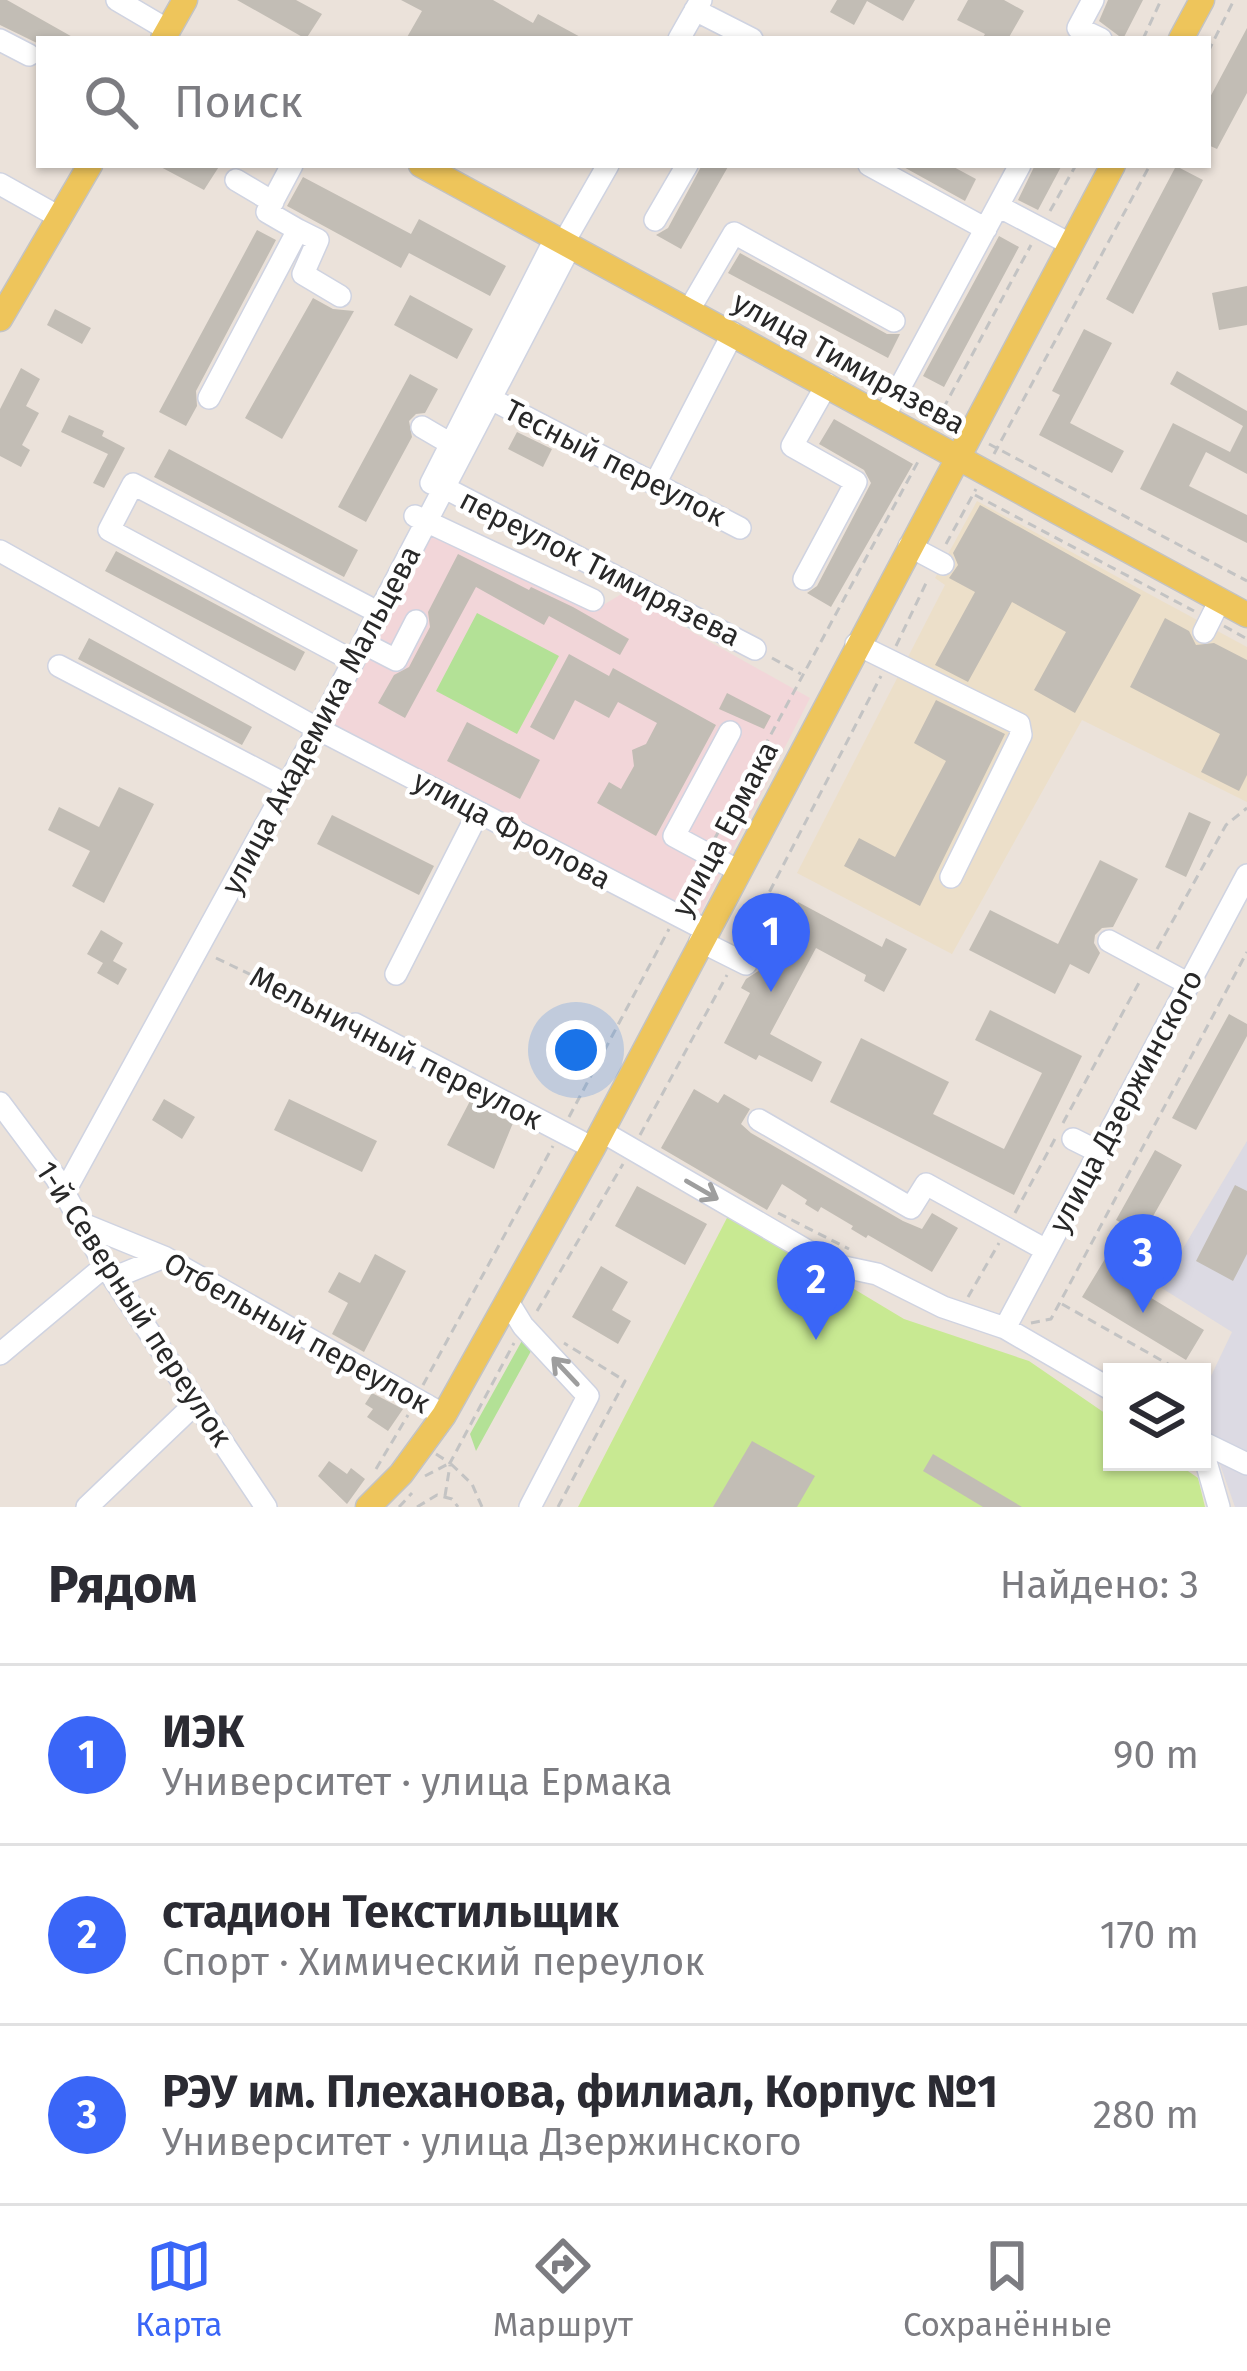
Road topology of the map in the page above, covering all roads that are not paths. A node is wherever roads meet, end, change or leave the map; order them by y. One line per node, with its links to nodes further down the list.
1 (117, 0): 6 (street)
2 (185, 0): 6 (main road)
3 (1093, 0): 9 (street)
4 (1202, 0): 10 (main road)
5 (698, 5): 7 (street); 8 (street)
6 (172, 36)
7 (681, 36)
8 (747, 36)
9 (1091, 36)
10 (1183, 36)
11 (0, 40): 12 (street)
12 (28, 55)
13 (88, 168): 25 (main road)
14 (290, 168): 23 (street)
15 (427, 168): 29 (main road, улица Тимирязева)
16 (606, 168): 29 (street, улица Академика Мальцева)
17 (685, 168): 26 (street)
18 (874, 168): 27 (street)
19 (1018, 168): 24 (street)
20 (1112, 168): 30 (main road, улица Ермака)
21 (236, 180): 23 (street)
22 (0, 184): 25 (street)
23 (273, 202): 28 (street)
24 (998, 206): 27 (street); 30 (street)
25 (59, 218): 33 (main road)
26 (655, 220)
27 (986, 229): 39 (street)
28 (298, 230): 31 (street); 37 (street)
29 (564, 241): 32 (main road, улица Тимирязева); 38 (street, улица Академика Мальцева); 41 (street)
30 (1070, 244): 42 (main road, улица Ермака)
31 (340, 296)
32 (689, 310): 34 (street); 35 (main road, улица Тимирязева)
33 (0, 319)
34 (894, 321)
35 (733, 333): 36 (main road, улица Тимирязева); 43 (street)
36 (827, 384): 39 (main road, улица Тимирязева); 50 (street)
37 (209, 398)
38 (491, 399): 43 (street, Тесный переулок); 44 (street, улица Академика Мальцева)
39 (885, 416): 42 (main road, улица Тимирязева)
40 (422, 427): 41 (street)
41 (451, 443): 45 (street)
42 (956, 457): 47 (main road, улица Ермака); 53 (main road, улица Тимирязева)
43 (656, 482): 46 (street, Тесный переулок)
44 (445, 488): 45 (street, улица Академика Мальцева); 57 (street, переулок Тимирязева)
45 (420, 519): 51 (street); 52 (street); 55 (street, улица Академика Мальцева)
46 (740, 527)
47 (909, 546): 49 (street); 56 (main road, улица Ермака)
48 (0, 551): 60 (street, улица Фролова)
49 (940, 562)
50 (804, 579)
51 (592, 600)
52 (368, 607): 58 (street); 58 (street)
53 (1247, 615)
54 (416, 621): 55 (street)
55 (363, 643): 60 (street, улица Академика Мальцева)
56 (856, 644): 64 (main road, улица Ермака); 66 (street)
57 (755, 649)
58 (342, 655): 60 (street)
59 (58, 665): 62 (street)
60 (313, 726): 62 (street); 63 (street, улица Фролова); 78 (street, улица Академика Мальцева)
61 (730, 732): 64 (street)
62 (277, 780): 78 (street)
63 (478, 813): 67 (street, улица Фролова); 70 (street)
64 (737, 870): 67 (main road, улица Ермака)
65 (1247, 875): 71 (street, улица Дзержинского)
66 (950, 877)
67 (703, 935): 69 (street, улица Фролова); 76 (main road, улица Ермака)
68 (1109, 941): 71 (street)
69 (741, 961)
70 (396, 974)
71 (1189, 984): 77 (street, улица Дзержинского)
72 (355, 1024): 76 (street, Мельничный переулок)
73 (0, 1103): 78 (street, 1-й Северный переулок)
74 (759, 1120): 80 (street)
75 (1073, 1139): 77 (street)
76 (597, 1140): 83 (main road, улица Ермака); 84 (street, Мельничный переулок, one-way to 84)
77 (1099, 1152): 80 (street, улица Дзержинского)
78 (61, 1185): 79 (street, 1-й Северный переулок)
79 (83, 1224): 81 (street, Отбельный переулок); 82 (street, 1-й Северный переулок)
80 (1046, 1250): 84 (street, улица Дзержинского)
81 (164, 1257): 82 (street); 88 (street, Отбельный переулок)
82 (109, 1272): 85 (street); 87 (street, 1-й Северный переулок)
83 (507, 1300): 88 (main road, улица Ермака); 95 (street, one-way to 83)
84 (1005, 1328): 86 (street, Мельничный переулок)
85 (0, 1354)
86 (1103, 1385)
87 (196, 1403): 92 (street); 93 (street, 1-й Северный переулок)
88 (443, 1415): 94 (main road, улица Ермака)
89 (1211, 1449): 90 (street)
90 (1247, 1464)
91 (1210, 1471): 96 (street)
92 (87, 1507)
93 (266, 1507)
94 (368, 1507)
95 (530, 1507)
96 (1220, 1507)

